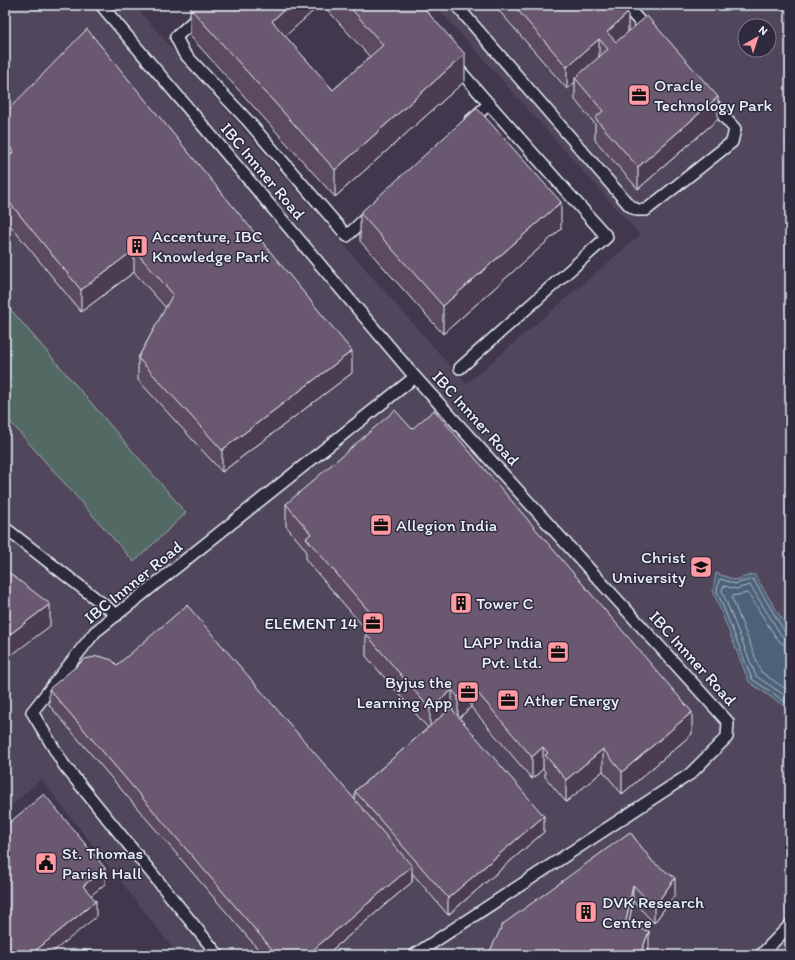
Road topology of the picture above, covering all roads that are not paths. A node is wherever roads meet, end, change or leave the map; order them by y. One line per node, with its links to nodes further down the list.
1 (101, 5): 12 (lane, IBC Innner Road)
2 (211, 5): 10 (lane)
3 (456, 5): 7 (lane)
4 (625, 5): 5 (lane)
5 (656, 40)
6 (448, 57): 8 (lane)
7 (703, 93)
8 (489, 104): 9 (lane); 11 (lane)
9 (460, 130)
10 (375, 209)
11 (460, 368)
12 (415, 377): 14 (lane, IBC Innner Road); 17 (lane, IBC Innner Road)
13 (5, 528): 14 (lane)
14 (117, 615): 16 (lane, IBC Innner Road)
15 (790, 925): 18 (lane)
16 (218, 955)
17 (414, 955)
18 (761, 955)

